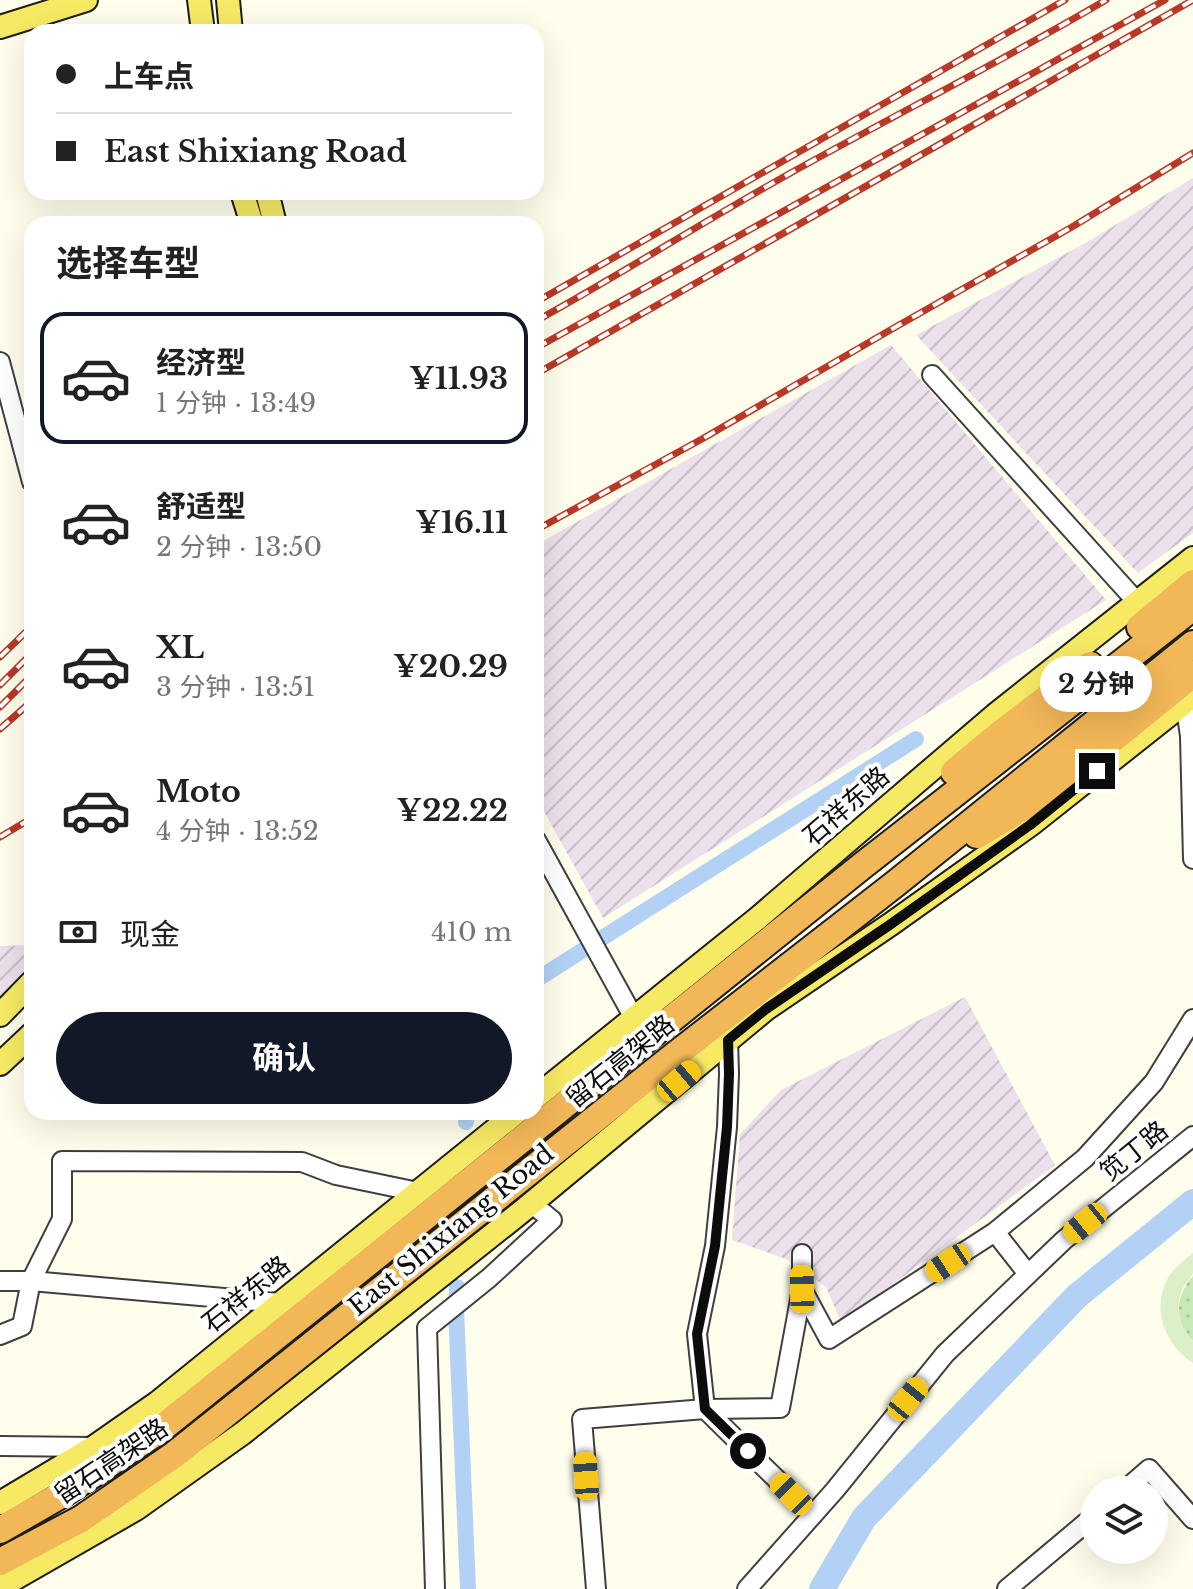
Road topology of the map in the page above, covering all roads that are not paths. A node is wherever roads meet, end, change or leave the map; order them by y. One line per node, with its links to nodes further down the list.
1 (86, 0): 6 (main road)
2 (199, 0): 4 (main road)
3 (228, 0): 5 (main road)
4 (202, 24)
5 (230, 24)
6 (0, 27)
7 (0, 362): 9 (street)
8 (932, 375): 12 (street)
9 (24, 452)
10 (1193, 558): 12 (main road, 石祥东路)
11 (1193, 583): 19 (highway)
12 (1137, 602): 24 (main road, 石祥东路)
13 (1193, 607): 19 (highway, 留石高架路)
14 (1193, 644): 20 (highway, 留石高架路)
15 (1193, 674): 20 (highway)
16 (1189, 699): 18 (street); 25 (main road, East Shixiang Road)
17 (544, 854): 24 (street)
18 (1193, 859)
19 (862, 866): 24 (highway, 留石高架路)
20 (895, 884): 52 (highway, 留石高架路)
21 (24, 990): 22 (main road)
22 (0, 1015)
23 (1193, 1019): 35 (street)
24 (645, 1025): 28 (main road, 石祥东路); 29 (highway, 留石高架路)
25 (728, 1040): 34 (main road, East Shixiang Road); 43 (street)
26 (24, 1042): 27 (main road)
27 (0, 1064)
28 (544, 1092)
29 (544, 1109)
30 (507, 1120): 33 (main road, 石祥东路)
31 (531, 1120): 51 (highway, 留石高架路)
32 (1193, 1136): 37 (street, 笕丁路)
33 (418, 1192): 39 (street); 41 (main road, 石祥东路)
34 (531, 1203): 53 (main road, East Shixiang Road); 54 (street)
35 (995, 1232): 37 (street); 40 (street)
36 (802, 1254): 40 (street)
37 (1028, 1274): 48 (street, 笕丁路)
38 (0, 1281): 39 (street)
39 (31, 1281): 41 (street); 42 (street)
40 (802, 1289): 43 (street)
41 (280, 1303): 45 (main road, 石祥东路)
42 (0, 1335)
43 (705, 1409): 48 (street); 55 (street)
44 (0, 1446): 45 (street)
45 (94, 1447): 47 (main road, 石祥东路)
46 (1168, 1491): 49 (street)
47 (0, 1503)
48 (813, 1515): 56 (street, 笕丁路)
49 (1193, 1519)
50 (1080, 1528): 57 (street)
51 (0, 1530)
52 (0, 1562)
53 (0, 1587)
54 (435, 1589)
55 (596, 1589)
56 (747, 1589)
57 (1007, 1589)

